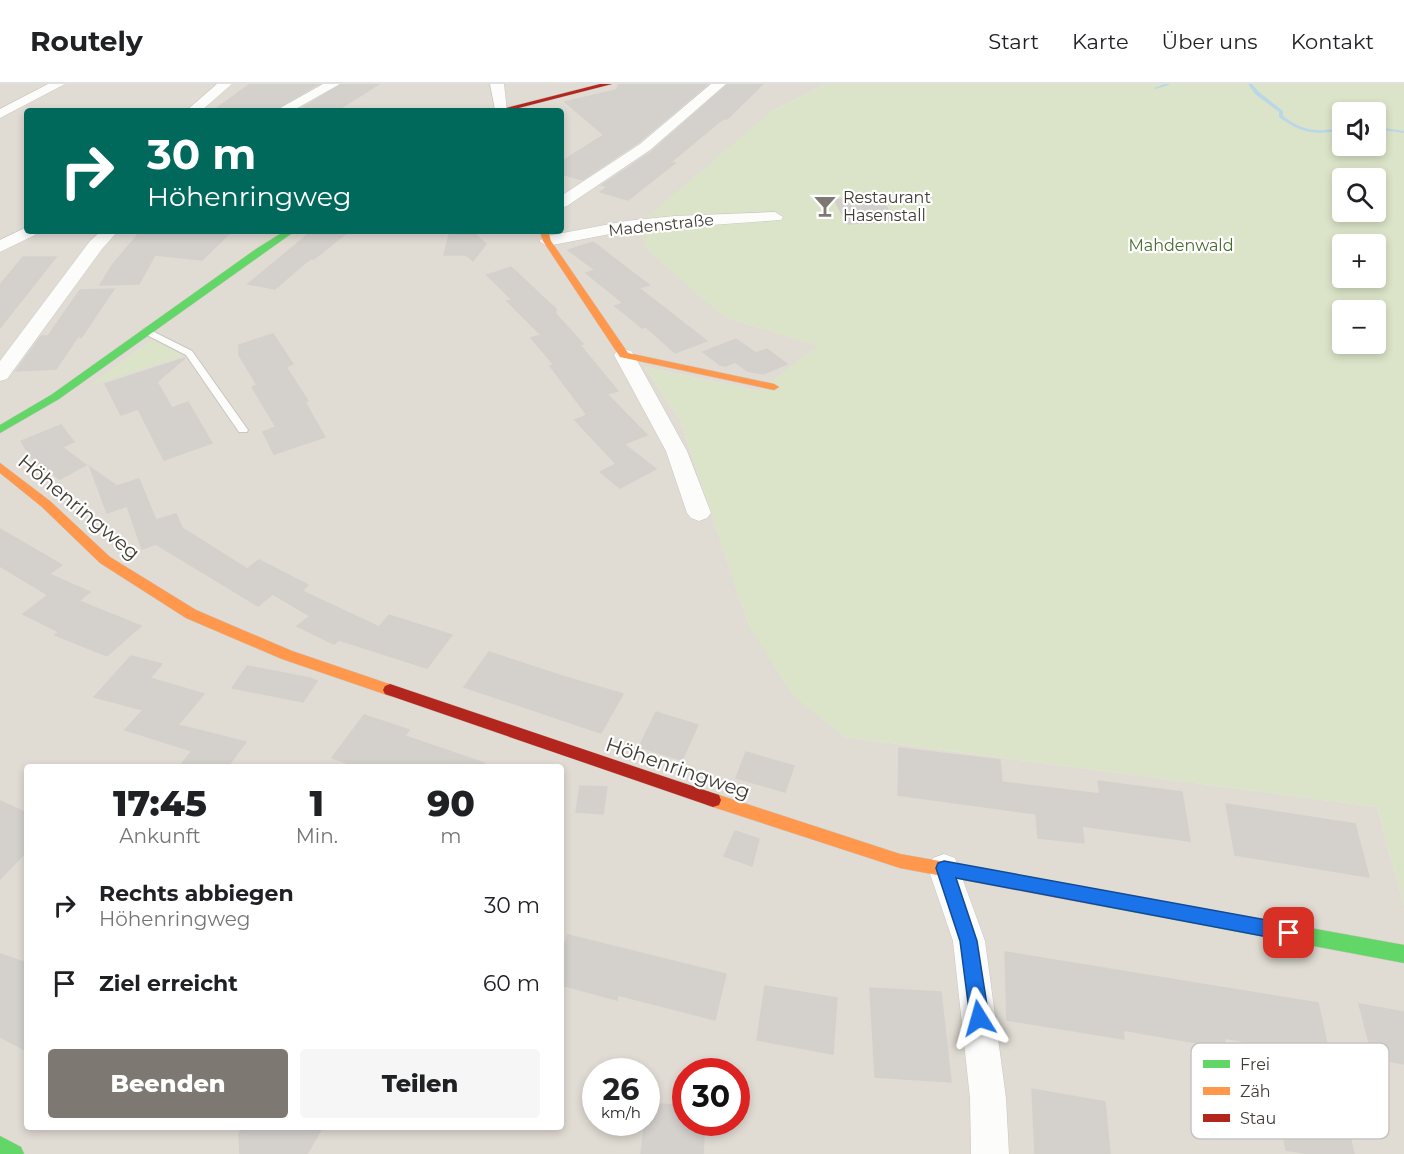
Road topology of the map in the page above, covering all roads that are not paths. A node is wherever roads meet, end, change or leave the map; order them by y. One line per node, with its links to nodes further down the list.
1 (58, 84): 11 (street)
2 (225, 84): 7 (street)
3 (333, 84): 8 (street)
4 (497, 84): 9 (street)
5 (609, 84): 10 (street)
6 (718, 84): 12 (street)
7 (197, 108)
8 (288, 108)
9 (500, 108)
10 (508, 108)
11 (0, 114)
12 (564, 201)
13 (775, 217): 18 (street, Madenstraße)
14 (25, 234): 20 (street)
15 (107, 234): 23 (street)
16 (286, 234): 21 (street)
17 (562, 234): 19 (street, Madenstraße)
18 (564, 234)
19 (546, 236): 22 (street, Madenstraße)
20 (0, 248)
21 (146, 331): 25 (street); 26 (lane)
22 (624, 355): 24 (street); 28 (street, Madenstraße)
23 (0, 375)
24 (774, 387)
25 (0, 430)
26 (243, 430)
27 (0, 467): 29 (street, Höhenringweg)
28 (699, 513)
29 (944, 868): 30 (street, Höhenringweg); 33 (street)
30 (1404, 954)
31 (0, 1146): 32 (street)
32 (14, 1154)
33 (990, 1154)

